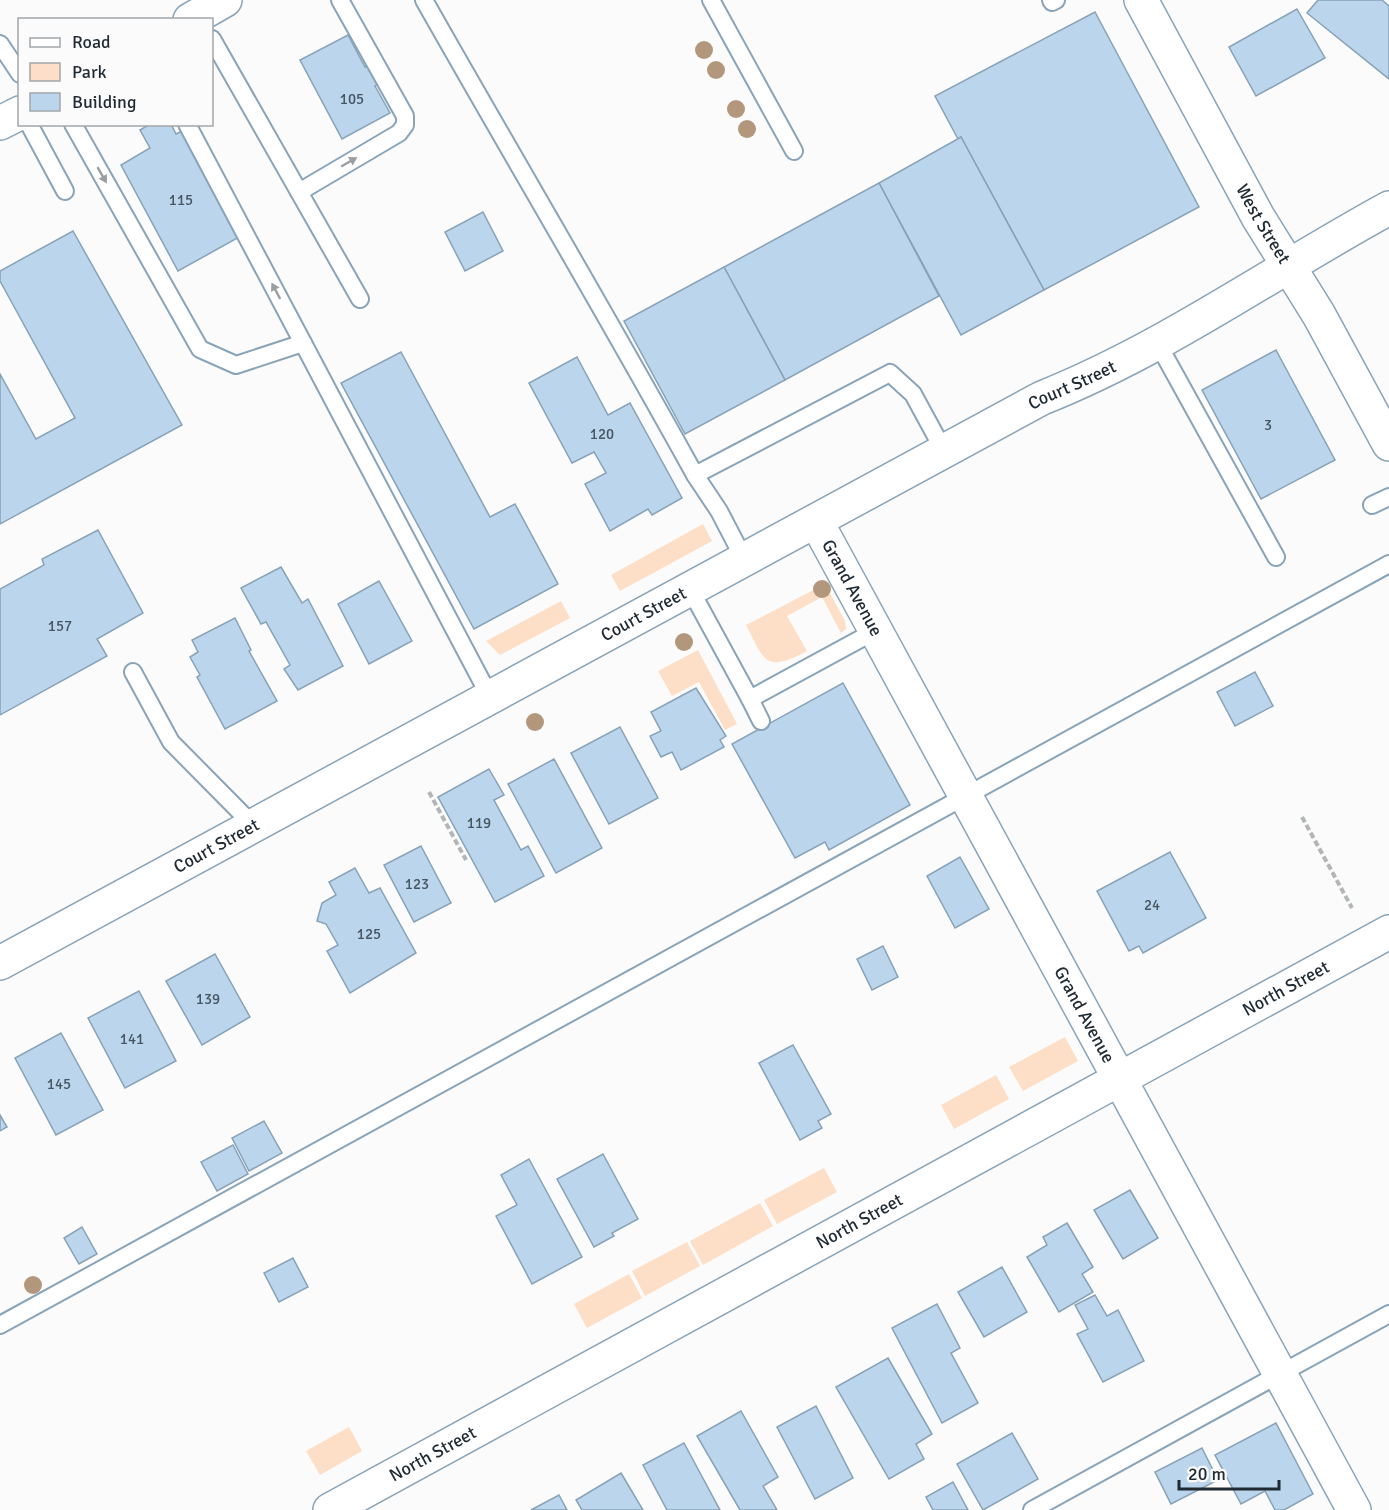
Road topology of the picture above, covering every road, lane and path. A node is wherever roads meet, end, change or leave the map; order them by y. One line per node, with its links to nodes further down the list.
1 (340, 0): 17 (lane, one-way to 1)
2 (424, 0): 25 (lane)
3 (711, 0): 15 (lane)
4 (1051, 0): 5 (lane)
5 (1056, 0)
6 (1142, 0): 19 (street, West Street)
7 (213, 33): 17 (lane)
8 (0, 44): 9 (lane)
9 (18, 71)
10 (18, 113): 11 (street)
11 (0, 123)
12 (30, 126): 16 (lane)
13 (74, 126): 22 (lane, one-way to 22)
14 (188, 126): 22 (lane, one-way to 14)
15 (794, 151)
16 (65, 191)
17 (299, 192): 20 (lane)
18 (1389, 208): 19 (street, Court Street)
19 (1289, 267): 21 (street, Court Street); 23 (street, West Street)
20 (360, 299)
21 (1157, 342): 24 (street, Court Street); 29 (lane)
22 (303, 343): 35 (lane)
23 (1389, 444)
24 (944, 451): 25 (lane); 28 (street, Court Street)
25 (695, 475): 30 (lane)
26 (1389, 496): 27 (lane)
27 (1372, 505)
28 (816, 521): 30 (street, Court Street); 33 (street, Grand Avenue)
29 (1275, 557)
30 (744, 559): 32 (street, Court Street)
31 (1389, 564): 39 (lane)
32 (690, 588): 35 (street, Court Street); 36 (lane)
33 (875, 631): 36 (lane); 39 (street, Grand Avenue)
34 (133, 672): 41 (lane)
35 (490, 697): 41 (street, Court Street)
36 (750, 699): 37 (lane)
37 (761, 721)
38 (429, 792): 42 (path)
39 (964, 797): 46 (street, Grand Avenue); 48 (lane)
40 (1302, 817): 43 (path)
41 (253, 825): 45 (street, Court Street)
42 (466, 860)
43 (1352, 909)
44 (1389, 932): 46 (street, North Street)
45 (0, 963)
46 (1118, 1079): 49 (street, Grand Avenue); 50 (street, North Street)
47 (1389, 1314): 49 (lane)
48 (0, 1325)
49 (1281, 1375): 51 (lane); 52 (street, Grand Avenue)
50 (330, 1510)
51 (1032, 1510)
52 (1354, 1510)

